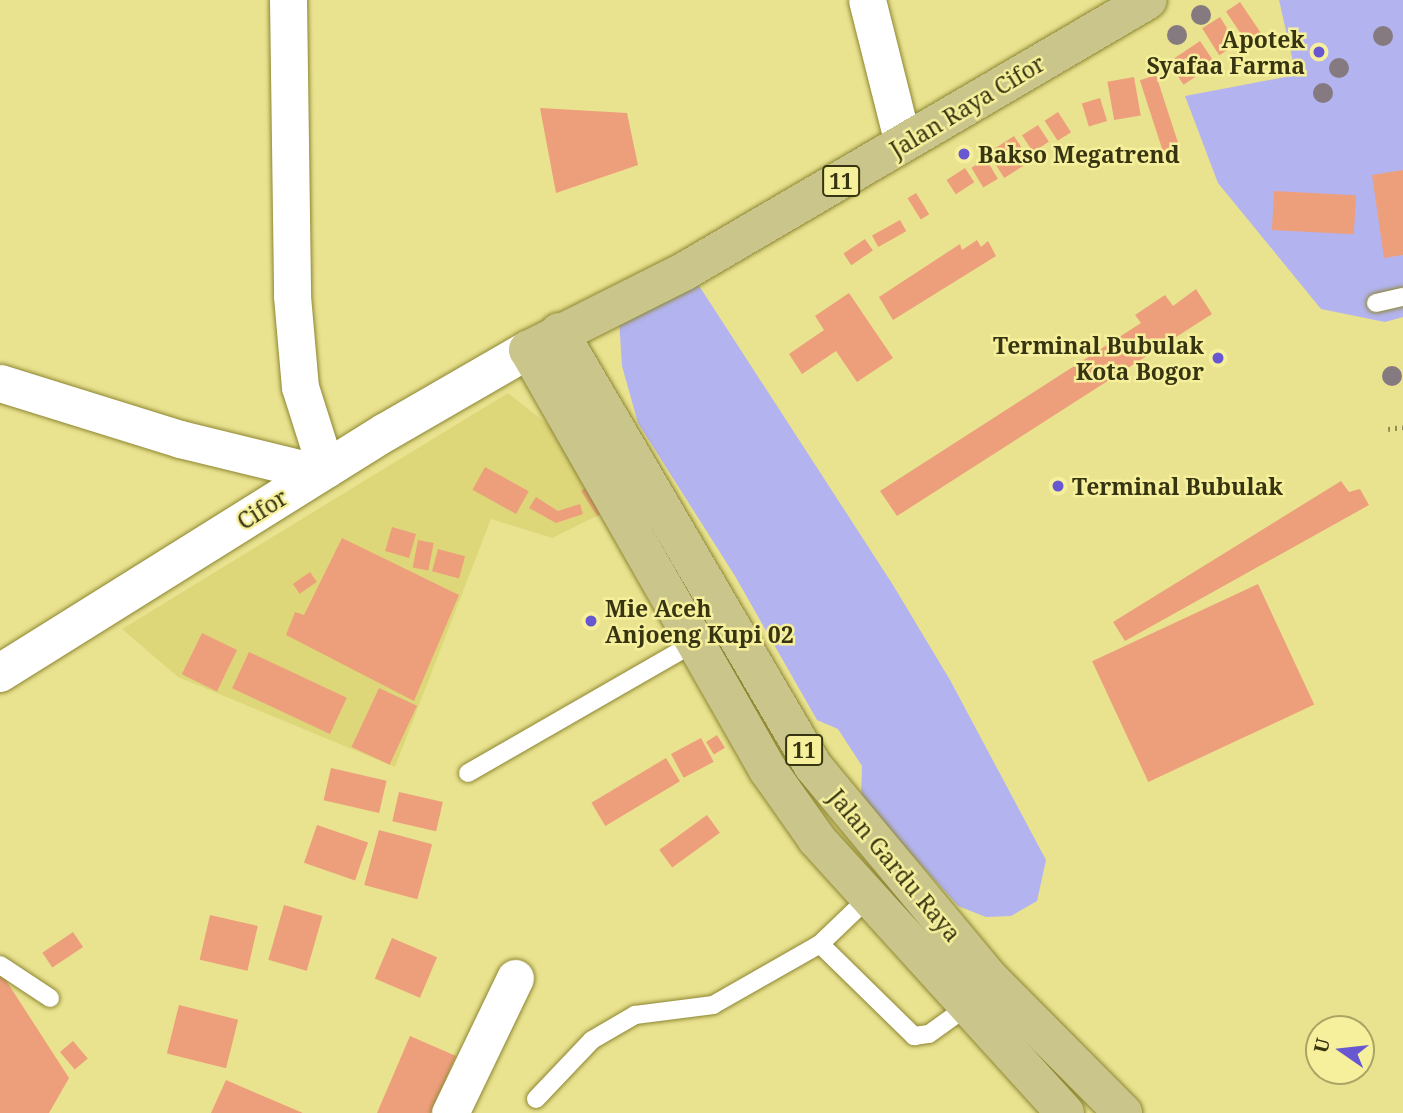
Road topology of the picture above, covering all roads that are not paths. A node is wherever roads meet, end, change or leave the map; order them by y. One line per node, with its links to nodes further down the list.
1 (288, 0): 9 (street)
2 (867, 0): 4 (street)
3 (1148, 0): 4 (highway, Jalan Raya Cifor / 11)
4 (903, 143): 7 (highway, Jalan Raya Cifor / 11)
5 (1403, 297): 6 (lane)
6 (1376, 303)
7 (543, 341): 9 (street, Cifor); 10 (highway, Jalan Gardu Raya / 11)
8 (0, 383): 9 (street)
9 (323, 471): 11 (street, Cifor)
10 (712, 633): 12 (lane); 13 (highway, Jalan Gardu Raya / 11); 22 (highway, Jalan Gardu Raya / 11)
11 (0, 673)
12 (468, 773)
13 (869, 897): 14 (lane); 18 (highway, Jalan Gardu Raya / 11)
14 (820, 944): 18 (lane); 19 (lane)
15 (0, 965): 17 (lane)
16 (514, 978): 20 (street)
17 (50, 998)
18 (968, 1006): 21 (highway, Jalan Gardu Raya / 11)
19 (536, 1099)
20 (450, 1113)
21 (1065, 1113)
22 (1123, 1113)

